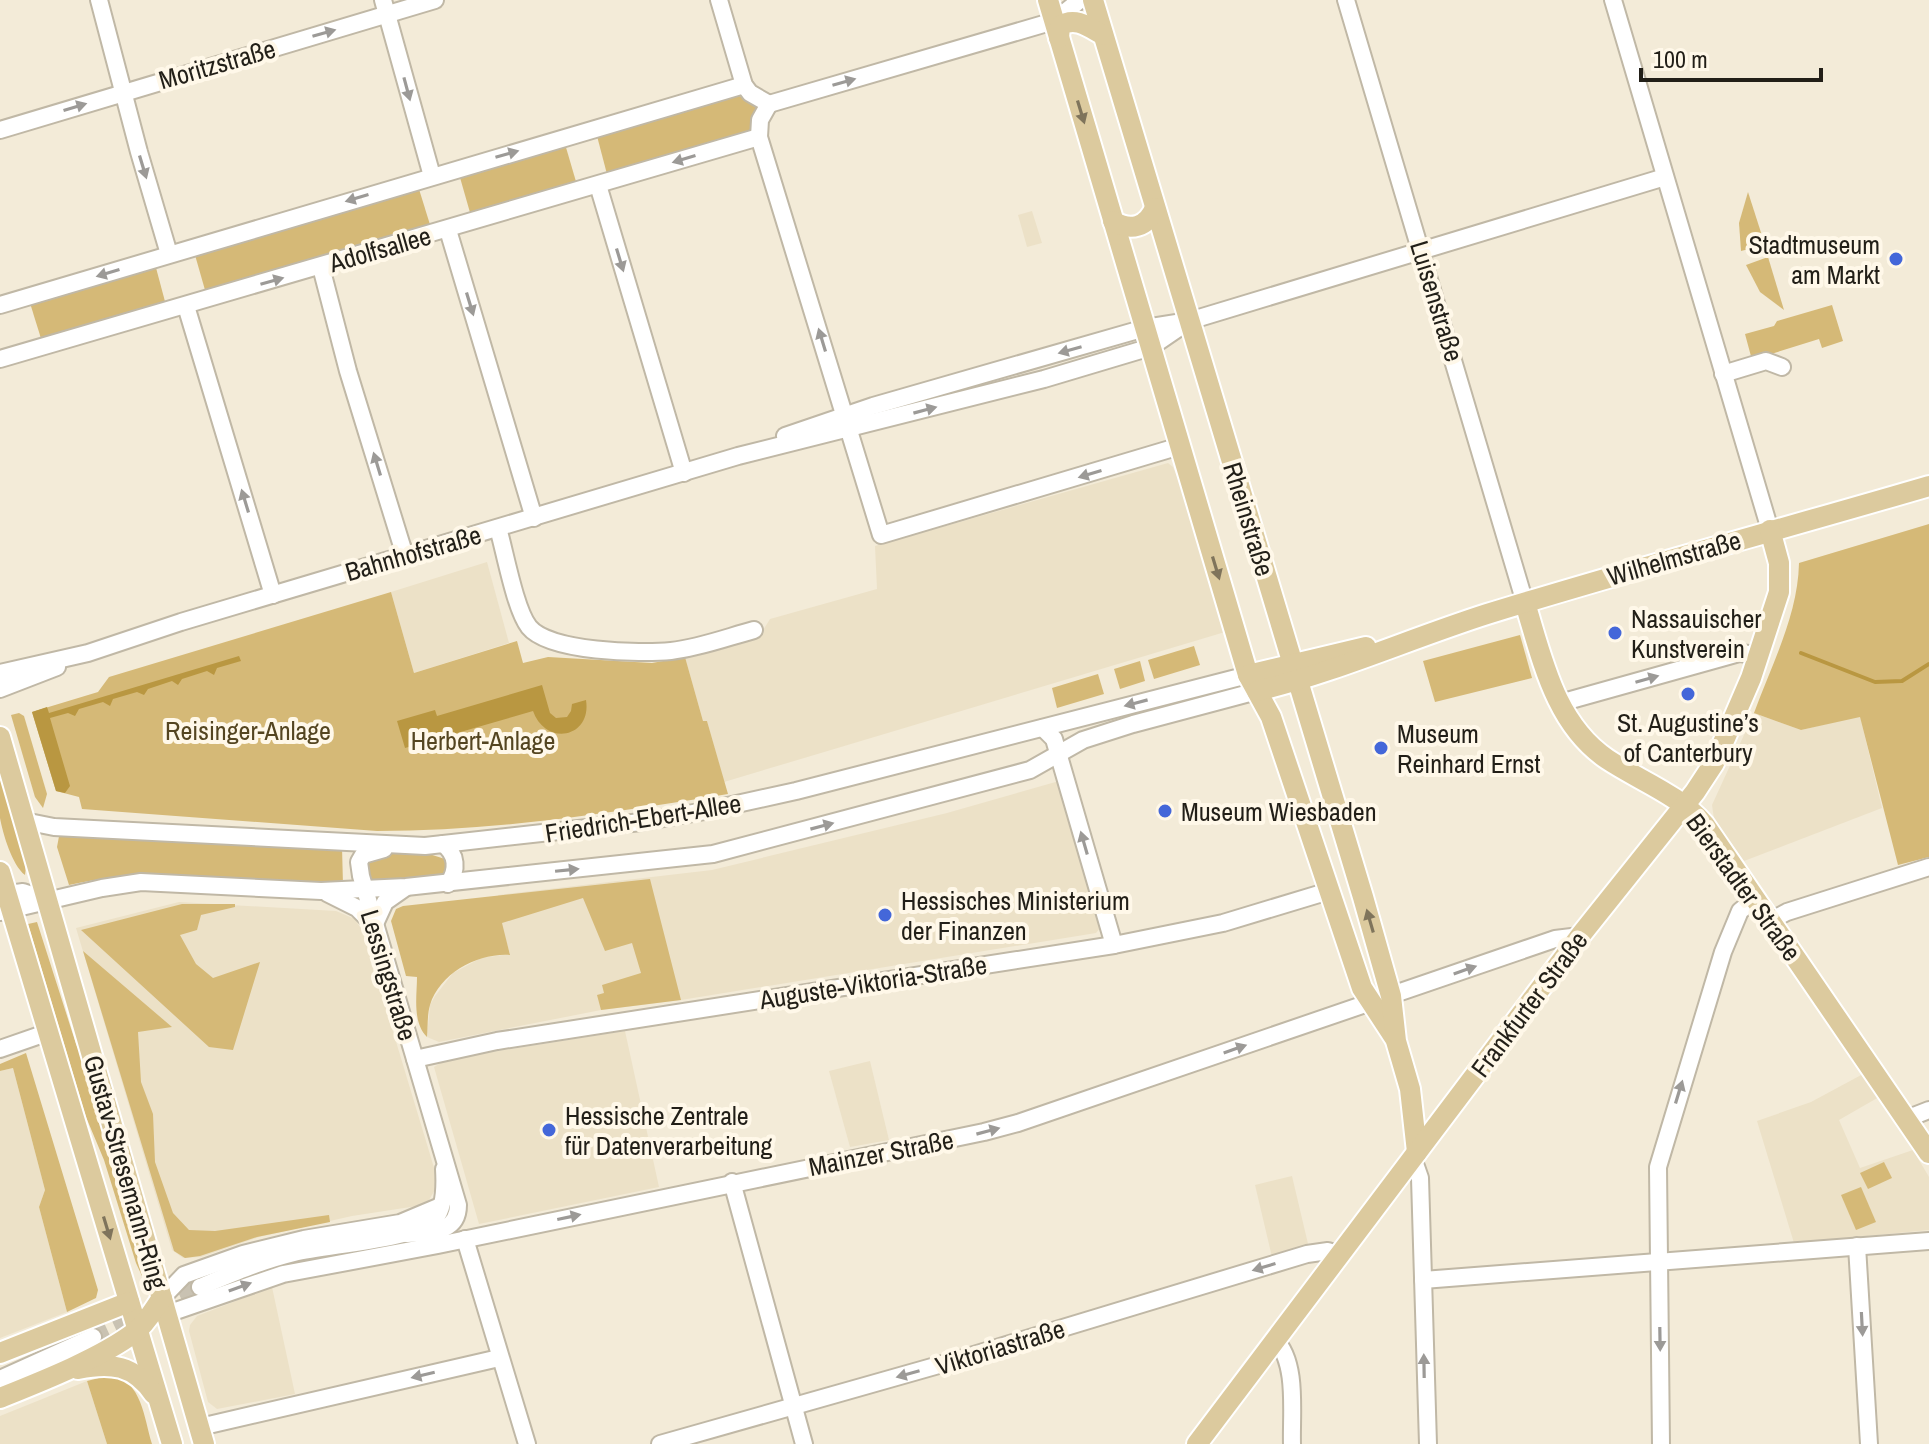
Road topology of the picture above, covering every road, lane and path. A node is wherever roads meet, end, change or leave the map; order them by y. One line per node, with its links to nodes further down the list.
1 (99, 0): 13 (street)
2 (435, 0): 9 (street, Moritzstraße)
3 (719, 0): 12 (street)
4 (1048, 0): 10 (main road, Rheinstraße)
5 (1080, 0): 10 (street)
6 (1093, 0): 11 (main road, Rheinstraße)
7 (1613, 0): 18 (street)
8 (1347, 6): 23 (street, Luisenstraße)
9 (385, 7): 13 (street, Moritzstraße, one-way to 9); 17 (street, one-way to 17)
10 (1056, 29): 11 (main road); 14 (street, one-way to 10); 21 (main road, Rheinstraße, one-way to 21)
11 (1103, 35): 20 (main road, Rheinstraße)
12 (744, 85): 14 (street); 17 (street, one-way to 12)
13 (124, 92): 15 (street, Moritzstraße, one-way to 13); 24 (street, one-way to 24)
14 (769, 104): 16 (street)
15 (0, 130)
16 (759, 137): 19 (street, Adolfsallee, one-way to 19); 33 (street, one-way to 16)
17 (432, 176): 24 (street, one-way to 24)
18 (1665, 177): 23 (street, Bahnhofstraße); 32 (street)
19 (598, 185): 22 (street, Adolfsallee); 35 (street, one-way to 35)
20 (1155, 208): 21 (main road); 28 (main road, Rheinstraße)
21 (1113, 221): 29 (main road, Rheinstraße)
22 (448, 230): 25 (street, Adolfsallee); 37 (street, one-way to 37)
23 (1422, 251): 28 (street, Bahnhofstraße); 42 (street, Luisenstraße)
24 (169, 254): 26 (street, one-way to 26)
25 (321, 267): 27 (street, Adolfsallee, one-way to 25); 40 (street, one-way to 25)
26 (0, 305)
27 (186, 306): 30 (street, Adolfsallee); 41 (street, one-way to 27)
28 (1189, 321): 29 (street, Bahnhofstraße); 46 (main road, Rheinstraße)
29 (1148, 337): 33 (street, Bahnhofstraße); 34 (main road, Rheinstraße)
30 (0, 359)
31 (1782, 367): 32 (street)
32 (1723, 374): 39 (street)
33 (847, 422): 34 (street, one-way to 33); 35 (street, Bahnhofstraße)
34 (1180, 446): 48 (main road, Rheinstraße, one-way to 48)
35 (684, 473): 37 (street, Bahnhofstraße)
36 (1929, 486): 39 (main road, Wilhelmstraße)
37 (534, 518): 38 (street, Bahnhofstraße)
38 (498, 528): 40 (street, Bahnhofstraße); 43 (street)
39 (1770, 530): 42 (main road, Wilhelmstraße); 45 (main road, Frankfurter Straße)
40 (405, 556): 41 (street, Bahnhofstraße)
41 (273, 595): 44 (street, Bahnhofstraße)
42 (1525, 603): 46 (main road, Wilhelmstraße); 50 (main road, Bierstadter Straße)
43 (754, 630)
44 (88, 653): 47 (street, Bahnhofstraße); 49 (street, Bahnhofstraße)
45 (1759, 655): 50 (street, one-way to 45); 54 (main road, Frankfurter Straße)
46 (1295, 672): 48 (main road, Wilhelmstraße); 56 (main road, Rheinstraße)
47 (0, 673)
48 (1252, 683): 51 (street, Friedrich-Ebert-Allee, one-way to 51); 53 (street, Friedrich-Ebert-Allee); 57 (main road, Rheinstraße)
49 (0, 689)
50 (1560, 703): 54 (main road, Bierstadter Straße)
51 (1043, 728): 53 (street); 58 (street, Friedrich-Ebert-Allee)
52 (0, 737): 55 (main road, Gustav-Stresemann-Ring)
53 (1058, 755): 61 (street, Friedrich-Ebert-Allee, one-way to 53); 72 (street, one-way to 53)
54 (1685, 806): 66 (main road, Bierstadter Straße); 71 (main road, Frankfurter Straße)
55 (24, 821): 58 (street, Friedrich-Ebert-Allee); 67 (main road, Gustav-Stresemann-Ring)
56 (1342, 831): 57 (main road); 73 (main road, Rheinstraße, one-way to 56)
57 (1312, 840): 65 (main road, Rheinstraße)
58 (434, 845): 61 (street); 63 (street, Lessingstraße)
59 (1929, 867): 69 (street)
60 (0, 872): 68 (main road, Gustav-Stresemann-Ring)
61 (448, 884): 62 (street, Friedrich-Ebert-Allee)
62 (406, 887): 63 (street, Friedrich-Ebert-Allee); 70 (street)
63 (364, 889): 64 (street, Friedrich-Ebert-Allee); 70 (street, Lessingstraße)
64 (321, 891): 67 (street, Friedrich-Ebert-Allee); 70 (street)
65 (1329, 891): 72 (street, Auguste-Viktoria-Straße); 74 (main road, Rheinstraße)
66 (1755, 899): 69 (main road, Bierstadter Straße); 94 (street, one-way to 66)
67 (47, 900): 68 (street, Friedrich-Ebert-Allee); 93 (main road, Gustav-Stresemann-Ring)
68 (5, 903): 75 (main road, Gustav-Stresemann-Ring)
69 (1770, 921): 81 (main road, Bierstadter Straße)
70 (374, 926): 78 (street, Lessingstraße)
71 (1580, 936): 73 (street, Mainzer Straße, one-way to 71); 82 (main road, Frankfurter Straße)
72 (1114, 945): 78 (street, Auguste-Viktoria-Straße)
73 (1391, 996): 74 (street, Mainzer Straße); 76 (main road, Rheinstraße)
74 (1370, 1003): 76 (main road, Rheinstraße); 86 (street, Mainzer Straße, one-way to 74)
75 (49, 1032): 77 (street); 98 (main road, Gustav-Stresemann-Ring, one-way to 98)
76 (1396, 1041): 79 (main road, Rheinstraße)
77 (0, 1049)
78 (415, 1059): 85 (street, Lessingstraße)
79 (1410, 1089): 82 (main road); 84 (main road)
80 (1929, 1110): 81 (street)
81 (1906, 1119): 83 (main road, Bierstadter Straße)
82 (1433, 1131): 84 (main road, Frankfurter Straße)
83 (1929, 1153)
84 (1415, 1155): 92 (main road, Frankfurter Straße); 96 (street)
85 (444, 1156): 87 (street, Lessingstraße); 88 (street, Lessingstraße)
86 (732, 1182): 89 (street, Mainzer Straße, one-way to 86); 109 (street)
87 (439, 1207): 88 (street); 95 (street)
88 (407, 1234): 97 (street)
89 (465, 1239): 99 (street, Mainzer Straße, one-way to 89); 104 (street)
90 (1929, 1241): 91 (street)
91 (1857, 1246): 94 (street); 119 (street, one-way to 119)
92 (1340, 1255): 102 (main road, Frankfurter Straße); 109 (street, Viktoriastraße, one-way to 109)
93 (151, 1259): 95 (street); 99 (main road, Gustav-Stresemann-Ring)
94 (1659, 1261): 96 (street); 118 (street, one-way to 118)
95 (184, 1275): 99 (street)
96 (1423, 1280): 117 (street, one-way to 96)
97 (200, 1287)
98 (129, 1302): 99 (main road); 100 (main road, Gustav-Stresemann-Ring); 103 (main road)
99 (161, 1307): 100 (main road); 110 (main road, Gustav-Stresemann-Ring)
100 (129, 1336): 105 (main road); 108 (main road, Gustav-Stresemann-Ring)
101 (93, 1337): 106 (street)
102 (1275, 1340): 115 (main road, Frankfurter Straße); 116 (street)
103 (0, 1353)
104 (499, 1358): 110 (street, one-way to 110); 112 (street)
105 (58, 1374): 107 (main road); 108 (main road)
106 (0, 1379)
107 (9, 1395)
108 (159, 1402): 111 (main road, Gustav-Stresemann-Ring)
109 (793, 1407): 113 (street, Viktoriastraße); 114 (street)
110 (202, 1436)
111 (172, 1444)
112 (527, 1444)
113 (660, 1444)
114 (804, 1444)
115 (1197, 1444)
116 (1292, 1444)
117 (1428, 1444)
118 (1661, 1444)
119 (1869, 1444)

